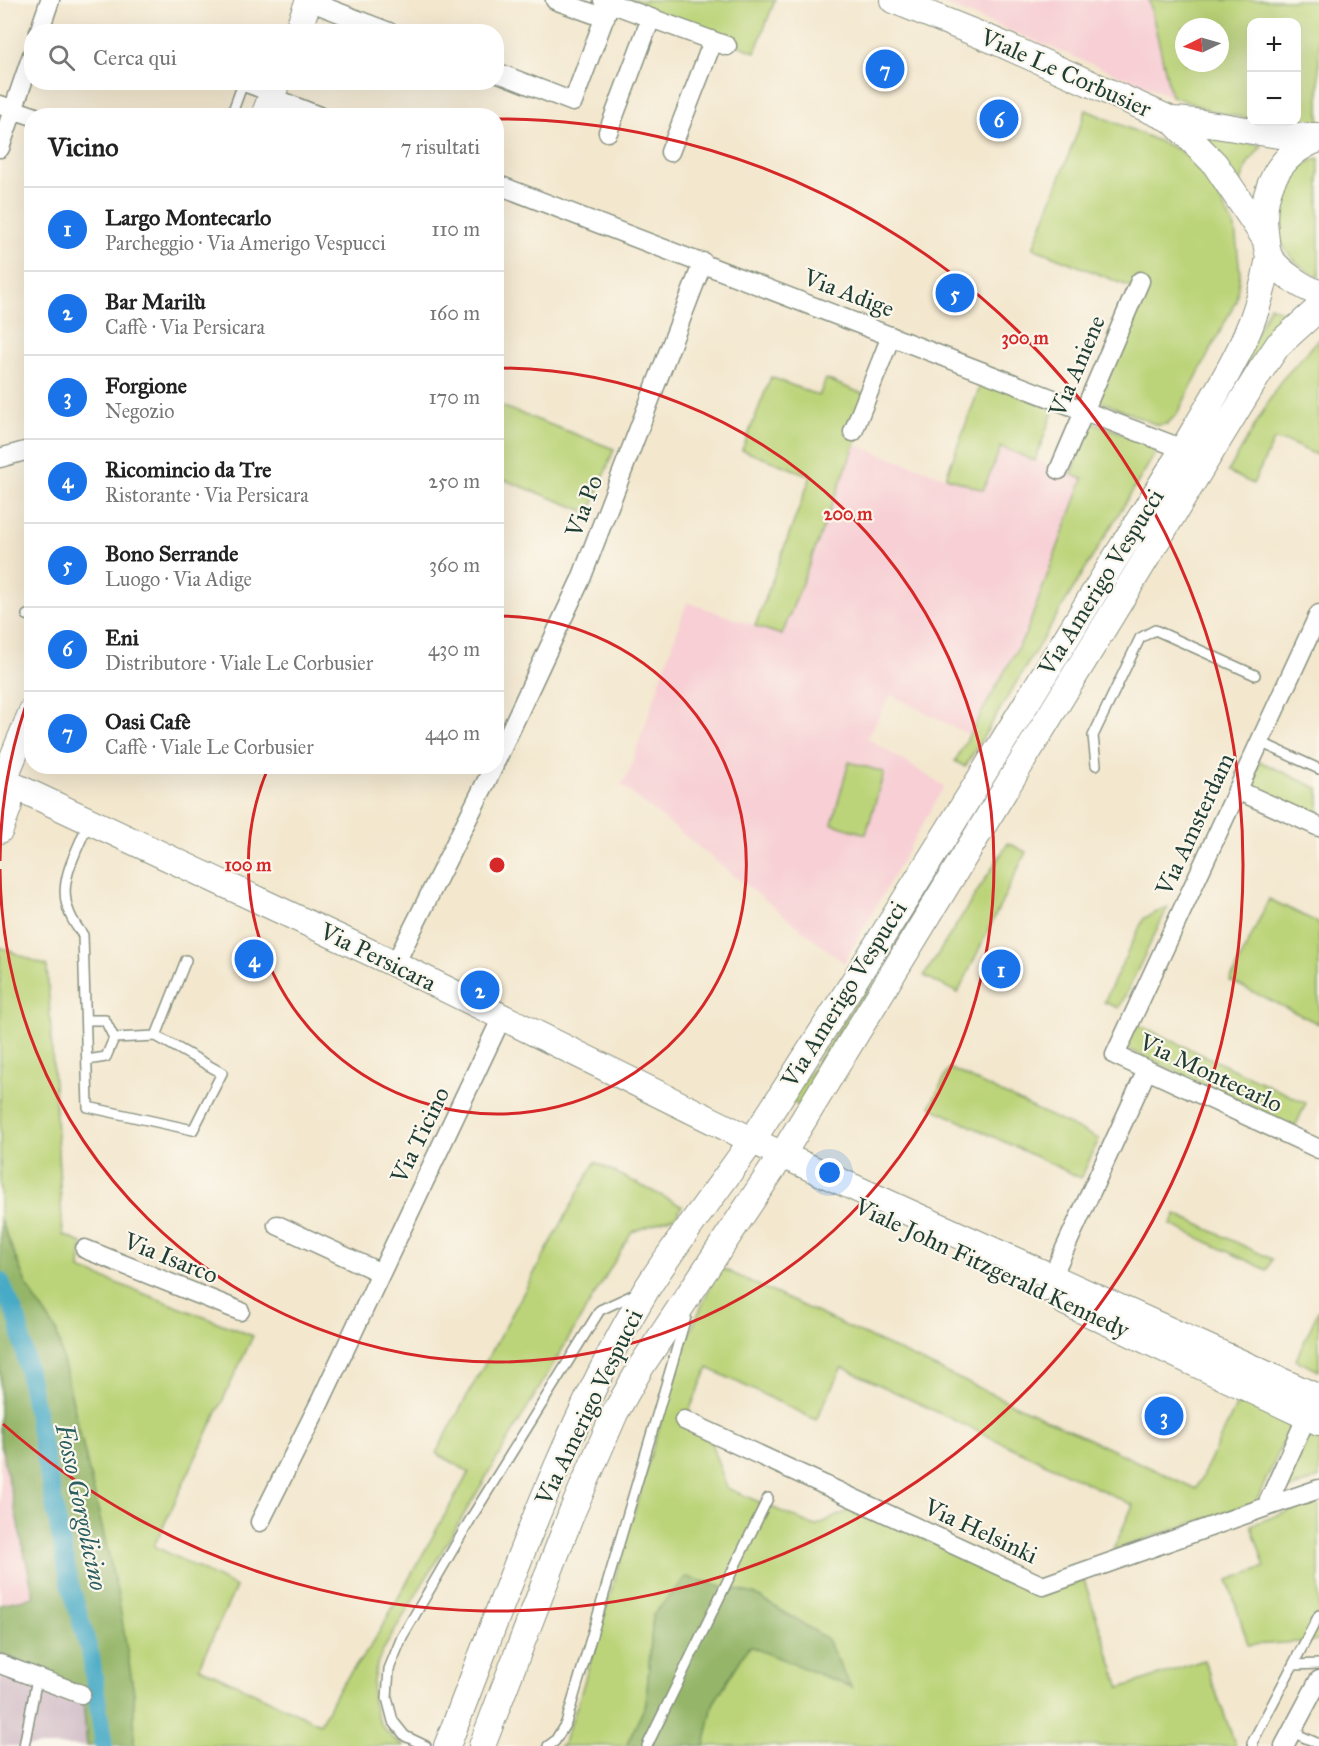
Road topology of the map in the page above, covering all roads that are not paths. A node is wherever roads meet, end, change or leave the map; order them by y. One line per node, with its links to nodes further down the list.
1 (50, 0): 7 (street)
2 (309, 0): 8 (street); 9 (street)
3 (555, 0): 5 (street)
4 (893, 0): 19 (street, Viale Le Corbusier)
5 (606, 7): 6 (street); 11 (street)
6 (651, 18): 20 (street); 23 (street)
7 (42, 24)
8 (300, 24)
9 (369, 24)
10 (24, 72): 15 (street)
11 (504, 75)
12 (241, 90): 16 (lane)
13 (252, 90): 14 (lane)
14 (271, 98): 17 (street)
15 (7, 107): 18 (street); 22 (street)
16 (234, 108)
17 (298, 108)
18 (24, 113)
19 (1172, 120): 21 (street, Viale Le Corbusier); 25 (street, Viale Le Corbusier)
20 (608, 132)
21 (1319, 138): 25 (street, Via Amerigo Vespucci)
22 (0, 148)
23 (670, 152)
24 (504, 187): 26 (street, Via Adige)
25 (1268, 248): 28 (street, Viale Le Corbusier); 33 (street, Via Amerigo Vespucci)
26 (703, 262): 30 (street, Via Adige); 41 (street, Via Po)
27 (1140, 281): 31 (street, Via Aniene)
28 (1319, 293)
29 (1319, 308): 61 (street, Via Amerigo Vespucci)
30 (891, 336): 31 (street, Via Adige); 32 (street)
31 (1083, 411): 33 (street, Via Adige); 36 (street, Via Aniene)
32 (853, 432)
33 (1183, 449): 59 (street, Via Amerigo Vespucci)
34 (24, 451): 35 (street)
35 (0, 458)
36 (1059, 470)
37 (1319, 614): 40 (street, Via Amsterdam)
38 (1255, 675): 42 (lane)
39 (24, 731): 45 (street)
40 (1260, 742): 43 (lane); 46 (street, Via Amsterdam)
41 (504, 744)
42 (1096, 765)
43 (1319, 769)
44 (490, 774): 51 (street)
45 (2, 785): 47 (street, Via Persicara); 49 (street)
46 (1238, 790): 48 (street); 56 (street, Via Amsterdam)
47 (89, 820): 51 (street, Via Persicara); 53 (lane)
48 (1319, 827)
49 (0, 830)
50 (186, 960): 54 (lane)
51 (395, 963): 52 (street, Via Persicara)
52 (502, 1017): 59 (street, Via Persicara); 64 (street, Via Ticino)
53 (86, 1020): 55 (lane); 57 (lane)
54 (156, 1036): 55 (lane); 57 (lane)
55 (114, 1038): 57 (lane)
56 (1115, 1055): 58 (street, Via Montecarlo)
57 (87, 1060)
58 (1147, 1070): 60 (street, Via Montecarlo); 66 (street)
59 (752, 1139): 61 (street, Via Persicara); 67 (street, Via Amerigo Vespucci)
60 (1319, 1149)
61 (782, 1155): 65 (street, Via Amerigo Vespucci); 66 (street, Viale John Fitzgerald Kennedy)
62 (277, 1225): 64 (street)
63 (85, 1249): 68 (street, Via Isarco)
64 (381, 1273): 74 (street, Via Ticino)
65 (699, 1279): 87 (street, Via Amerigo Vespucci); 88 (lane)
66 (1048, 1285): 69 (street, Viale John Fitzgerald Kennedy)
67 (648, 1288): 85 (lane); 86 (street, Via Amerigo Vespucci)
68 (240, 1311)
69 (1315, 1412): 73 (street)
70 (684, 1420): 73 (street, Via Helsinki)
71 (1319, 1489): 73 (street, Via Helsinki)
72 (768, 1498): 89 (lane)
73 (1266, 1507)
74 (260, 1522)
75 (1319, 1615): 78 (lane)
76 (0, 1664): 79 (street)
77 (1319, 1664): 78 (lane)
78 (1293, 1665): 90 (lane)
79 (37, 1678): 81 (street); 84 (lane)
80 (1319, 1680): 82 (street)
81 (81, 1694)
82 (1288, 1739): 83 (lane)
83 (1319, 1744)
84 (24, 1746)
85 (426, 1746)
86 (447, 1746)
87 (482, 1746)
88 (548, 1746)
89 (648, 1746)
90 (1253, 1746)

